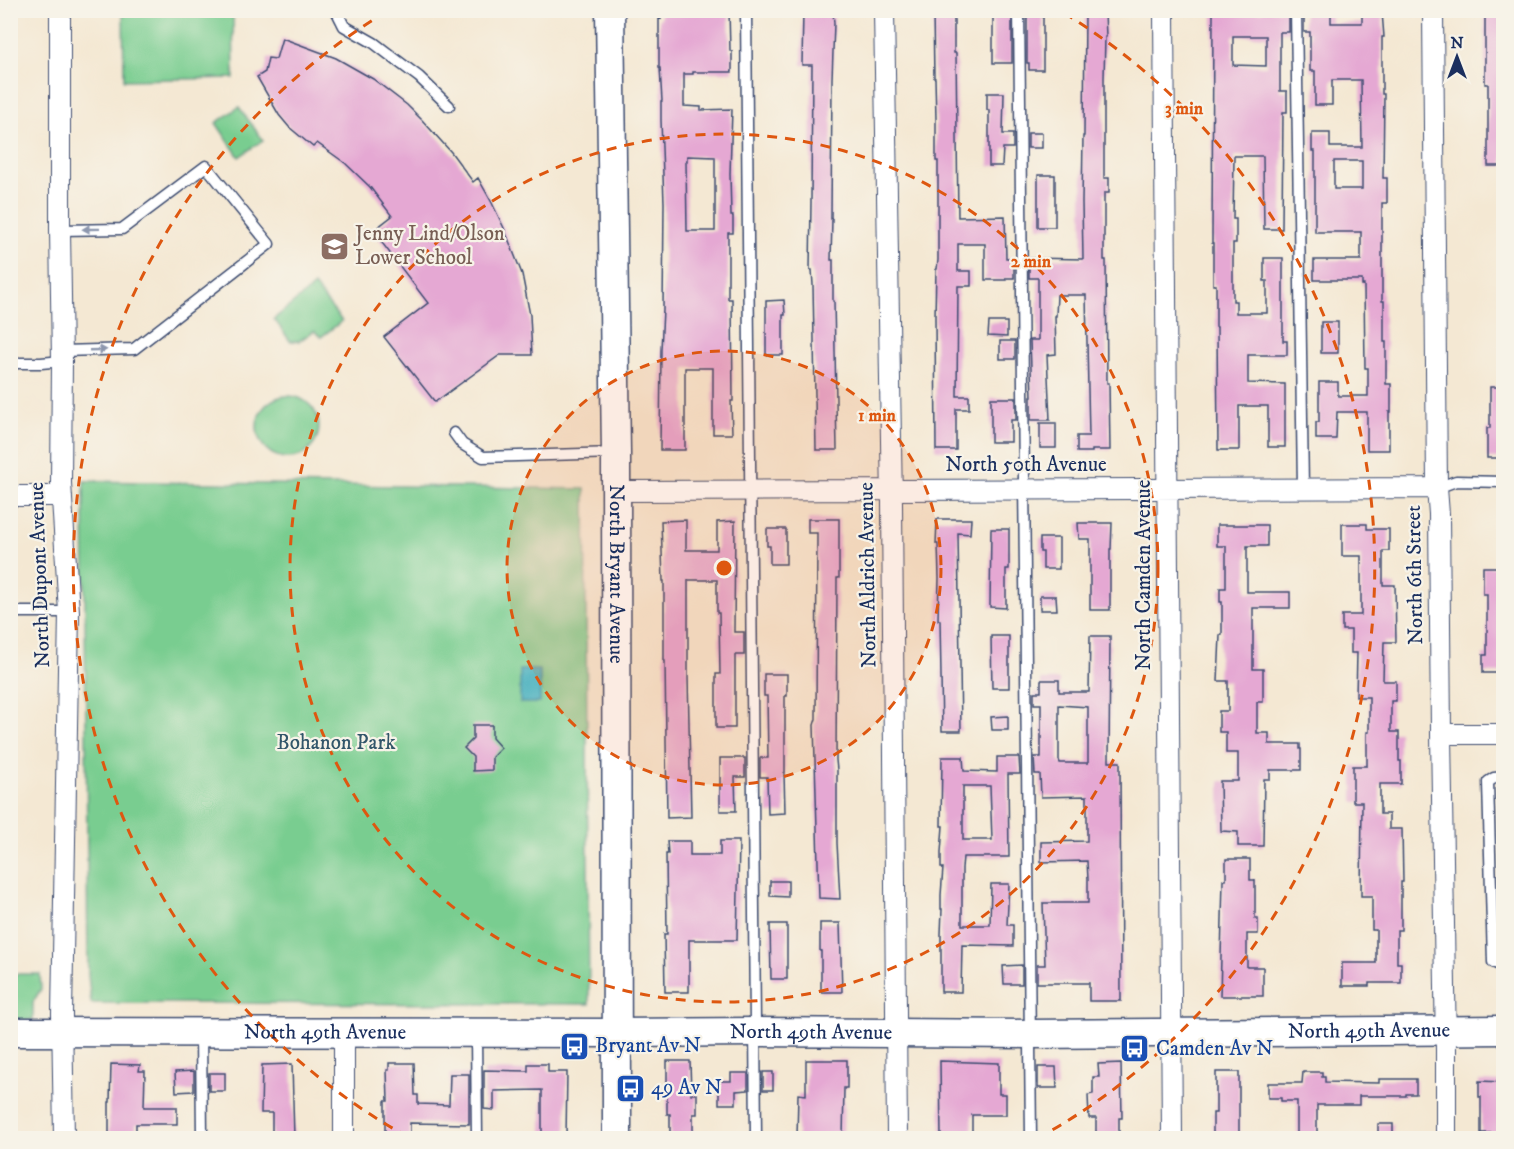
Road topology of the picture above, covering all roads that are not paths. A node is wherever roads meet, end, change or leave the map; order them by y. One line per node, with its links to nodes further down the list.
1 (60, 10): 11 (street, North Dupont Avenue)
2 (336, 10): 10 (lane)
3 (610, 10): 15 (street, North Bryant Avenue)
4 (746, 10): 21 (lane)
5 (884, 10): 22 (street, North Aldrich Avenue)
6 (1019, 10): 20 (lane)
7 (1164, 10): 17 (street, North Camden Avenue)
8 (1296, 10): 18 (lane)
9 (1433, 10): 19 (street, North 6th Street)
10 (449, 106)
11 (60, 230): 12 (street, North Dupont Avenue); 12 (lane, one-way to 11)
12 (62, 356): 13 (lane); 25 (street, North Dupont Avenue)
13 (10, 363)
14 (454, 433): 15 (lane)
15 (616, 453): 23 (street, North Bryant Avenue)
16 (1503, 482): 19 (lane)
17 (1167, 488): 18 (street, North 50th Avenue); 20 (street, North 50th Avenue); 43 (street, North Camden Avenue)
18 (1303, 488): 19 (street, North 50th Avenue)
19 (1437, 488): 28 (street, North 6th Street)
20 (1023, 489): 22 (street, North 50th Avenue); 42 (lane)
21 (751, 490): 22 (street, North 50th Avenue); 23 (street, North 50th Avenue); 38 (lane)
22 (891, 490): 39 (street, North Aldrich Avenue)
23 (616, 491): 41 (street, North Bryant Avenue)
24 (10, 496): 25 (street)
25 (62, 496): 27 (street, North Dupont Avenue)
26 (10, 612): 27 (lane)
27 (69, 612): 35 (street, North Dupont Avenue)
28 (1441, 734): 29 (street); 32 (street, North 6th Street)
29 (1503, 734)
30 (1503, 777): 31 (lane)
31 (1503, 967)
32 (1446, 1030): 33 (street, North 49th Avenue); 43 (street, North 49th Avenue); 53 (street, North 6th Street)
33 (1503, 1030)
34 (10, 1032): 35 (street, North 49th Avenue)
35 (62, 1032): 36 (street, North 49th Avenue); 44 (street, North Dupont Avenue)
36 (201, 1032): 37 (street, North 49th Avenue); 45 (lane)
37 (344, 1032): 40 (street, North 49th Avenue); 46 (street)
38 (755, 1032): 39 (street, North 49th Avenue); 41 (street, North 49th Avenue); 49 (lane)
39 (896, 1032): 42 (street, North 49th Avenue); 50 (street, North Aldrich Avenue)
40 (476, 1033): 41 (street, North 49th Avenue); 47 (lane)
41 (616, 1033): 48 (street, North Bryant Avenue)
42 (1030, 1034): 43 (street, North 49th Avenue); 51 (lane)
43 (1172, 1034): 52 (street, North Camden Avenue)
44 (64, 1138)
45 (202, 1138)
46 (344, 1138)
47 (477, 1138)
48 (617, 1138)
49 (756, 1138)
50 (897, 1138)
51 (1031, 1138)
52 (1172, 1138)
53 (1446, 1138)

